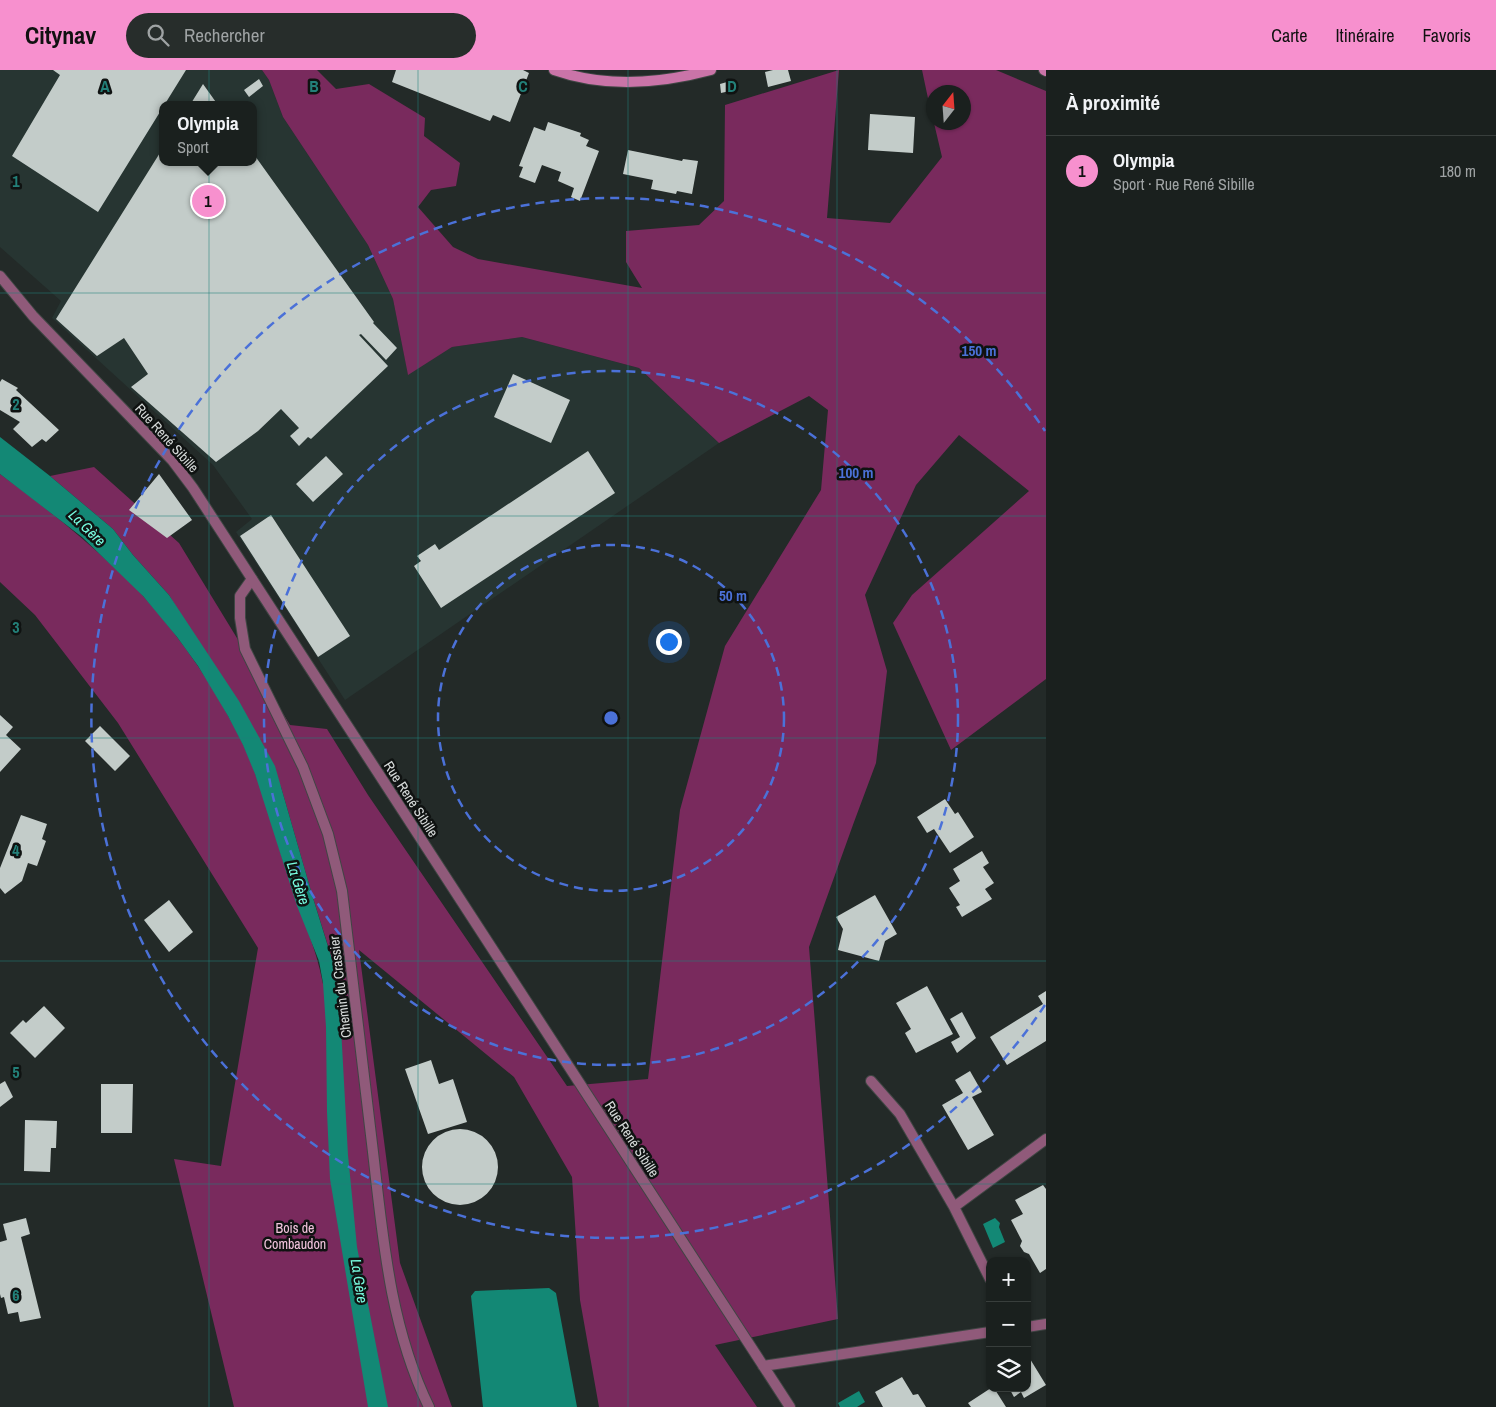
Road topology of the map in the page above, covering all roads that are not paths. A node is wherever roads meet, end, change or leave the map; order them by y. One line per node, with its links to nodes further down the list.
1 (554, 70): 3 (main road)
2 (710, 70): 3 (main road)
3 (696, 72)
4 (0, 276): 5 (street, Rue René Sibille)
5 (252, 580): 13 (street, Rue René Sibille); 14 (street, Chemin du Crassier)
6 (871, 1081): 8 (street)
7 (1046, 1139): 8 (street)
8 (954, 1207): 9 (street)
9 (986, 1271)
10 (1046, 1324): 11 (street)
11 (1031, 1326)
12 (986, 1333): 13 (street)
13 (763, 1366): 15 (street, Rue René Sibille)
14 (429, 1407)
15 (790, 1407)

